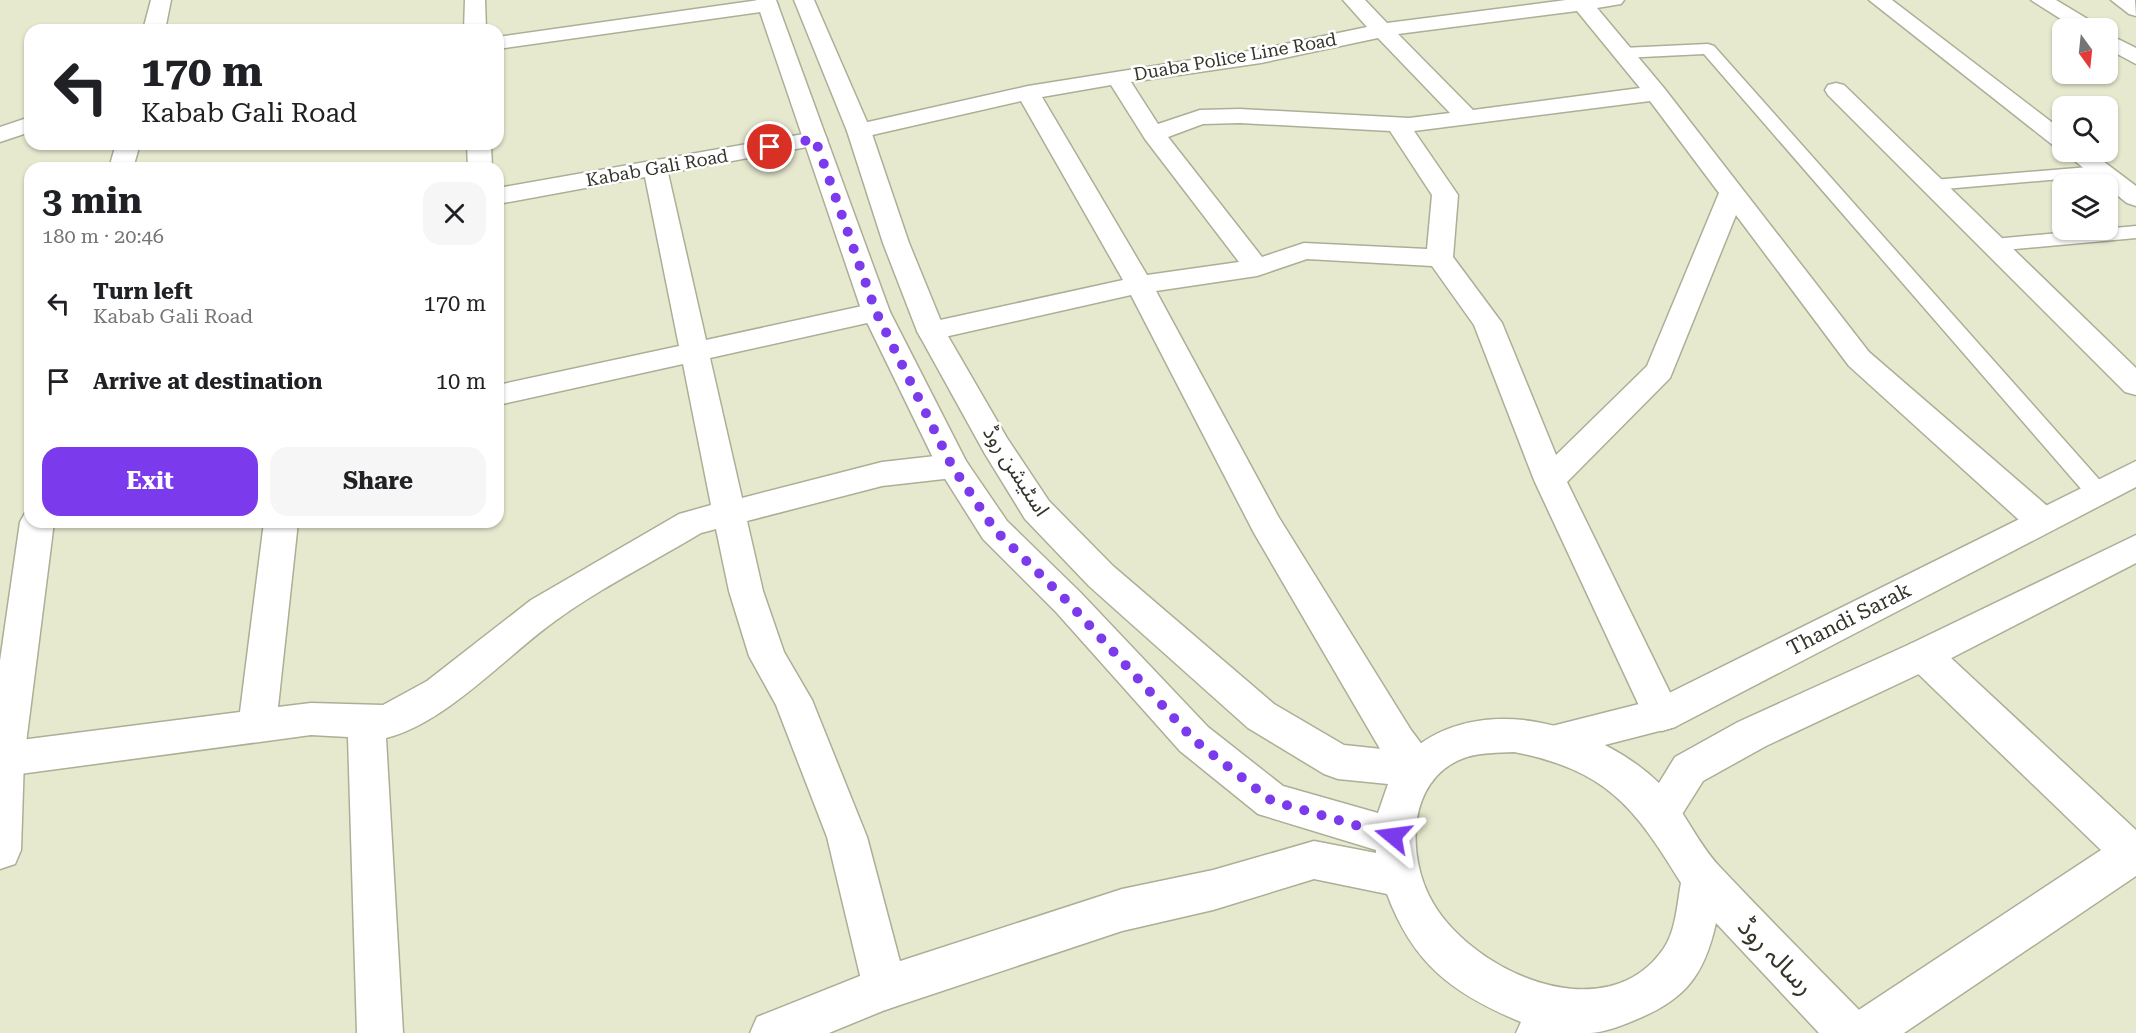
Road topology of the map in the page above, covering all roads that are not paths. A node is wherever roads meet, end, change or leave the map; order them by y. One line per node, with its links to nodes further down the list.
1 (161, 0): 13 (street)
2 (475, 0): 14 (street)
3 (804, 0): 27 (street, اسٹیشن روڈ)
4 (1353, 0): 15 (street)
5 (1614, 0): 10 (street, Duaba Police Line Road)
6 (1879, 0): 28 (street)
7 (2041, 0): 12 (street)
8 (2121, 0): 11 (street)
9 (767, 2): 16 (street); 31 (street)
10 (1582, 4): 15 (street, Duaba Police Line Road); 18 (street)
11 (2136, 10)
12 (2072, 18)
13 (155, 24)
14 (475, 24)
15 (1383, 30): 20 (street, Duaba Police Line Road); 24 (street)
16 (504, 42)
17 (2118, 46): 19 (street)
18 (1622, 53): 23 (street); 52 (lane)
19 (2136, 57)
20 (1117, 77): 22 (street, Duaba Police Line Road); 29 (street)
21 (1836, 90): 35 (street)
22 (1028, 93): 27 (street, Duaba Police Line Road); 43 (street)
23 (1656, 93): 24 (street); 36 (street)
24 (1467, 117): 25 (street)
25 (1397, 124): 29 (street); 41 (street)
26 (24, 126): 30 (street)
27 (859, 131): 45 (street, اسٹیشن روڈ)
28 (2052, 133)
29 (1154, 134): 42 (street)
30 (0, 135)
31 (815, 139): 33 (street, Kabab Gali Road); 44 (street)
32 (2089, 162): 34 (street)
33 (655, 168): 37 (street, Kabab Gali Road); 46 (street)
34 (2101, 171): 35 (lane); 38 (street)
35 (1933, 185): 40 (street)
36 (1731, 194): 51 (street); 54 (street)
37 (504, 195)
38 (2136, 198)
39 (2136, 232): 40 (lane)
40 (1994, 245): 47 (street)
41 (1440, 258): 42 (street); 51 (street)
42 (1257, 268): 43 (street)
43 (1139, 285): 45 (street); 64 (street)
44 (876, 312): 46 (street); 49 (street)
45 (931, 331): 64 (street, اسٹیشن روڈ)
46 (694, 352): 48 (street); 53 (street)
47 (2136, 385)
48 (504, 394)
49 (952, 466): 53 (street); 66 (street)
50 (2136, 473): 52 (street, Thandi Sarak)
51 (1550, 480): 59 (street)
52 (2097, 492): 54 (street, Thandi Sarak)
53 (729, 514): 60 (street); 71 (street)
54 (2041, 520): 59 (street, Thandi Sarak)
55 (37, 528): 63 (street)
56 (280, 528): 61 (street)
57 (2136, 548): 58 (street)
58 (1923, 655): 65 (street); 68 (street)
59 (1662, 715): 62 (street, Thandi Sarak)
60 (366, 721): 61 (street); 73 (street)
61 (257, 725): 63 (street)
62 (1554, 741): 64 (street); 65 (street, رسالہ روڈ)
63 (5, 759): 67 (street)
64 (1418, 770): 66 (street)
65 (1660, 814): 70 (street, رسالہ روڈ)
66 (1393, 836): 69 (street)
67 (0, 850)
68 (2134, 855): 76 (street)
69 (1399, 877): 71 (street); 72 (street)
70 (1703, 879): 72 (street); 75 (street, رسالہ روڈ)
71 (885, 988): 74 (street)
72 (1550, 1022)
73 (380, 1033)
74 (773, 1033)
75 (1850, 1033)
76 (1864, 1033)

